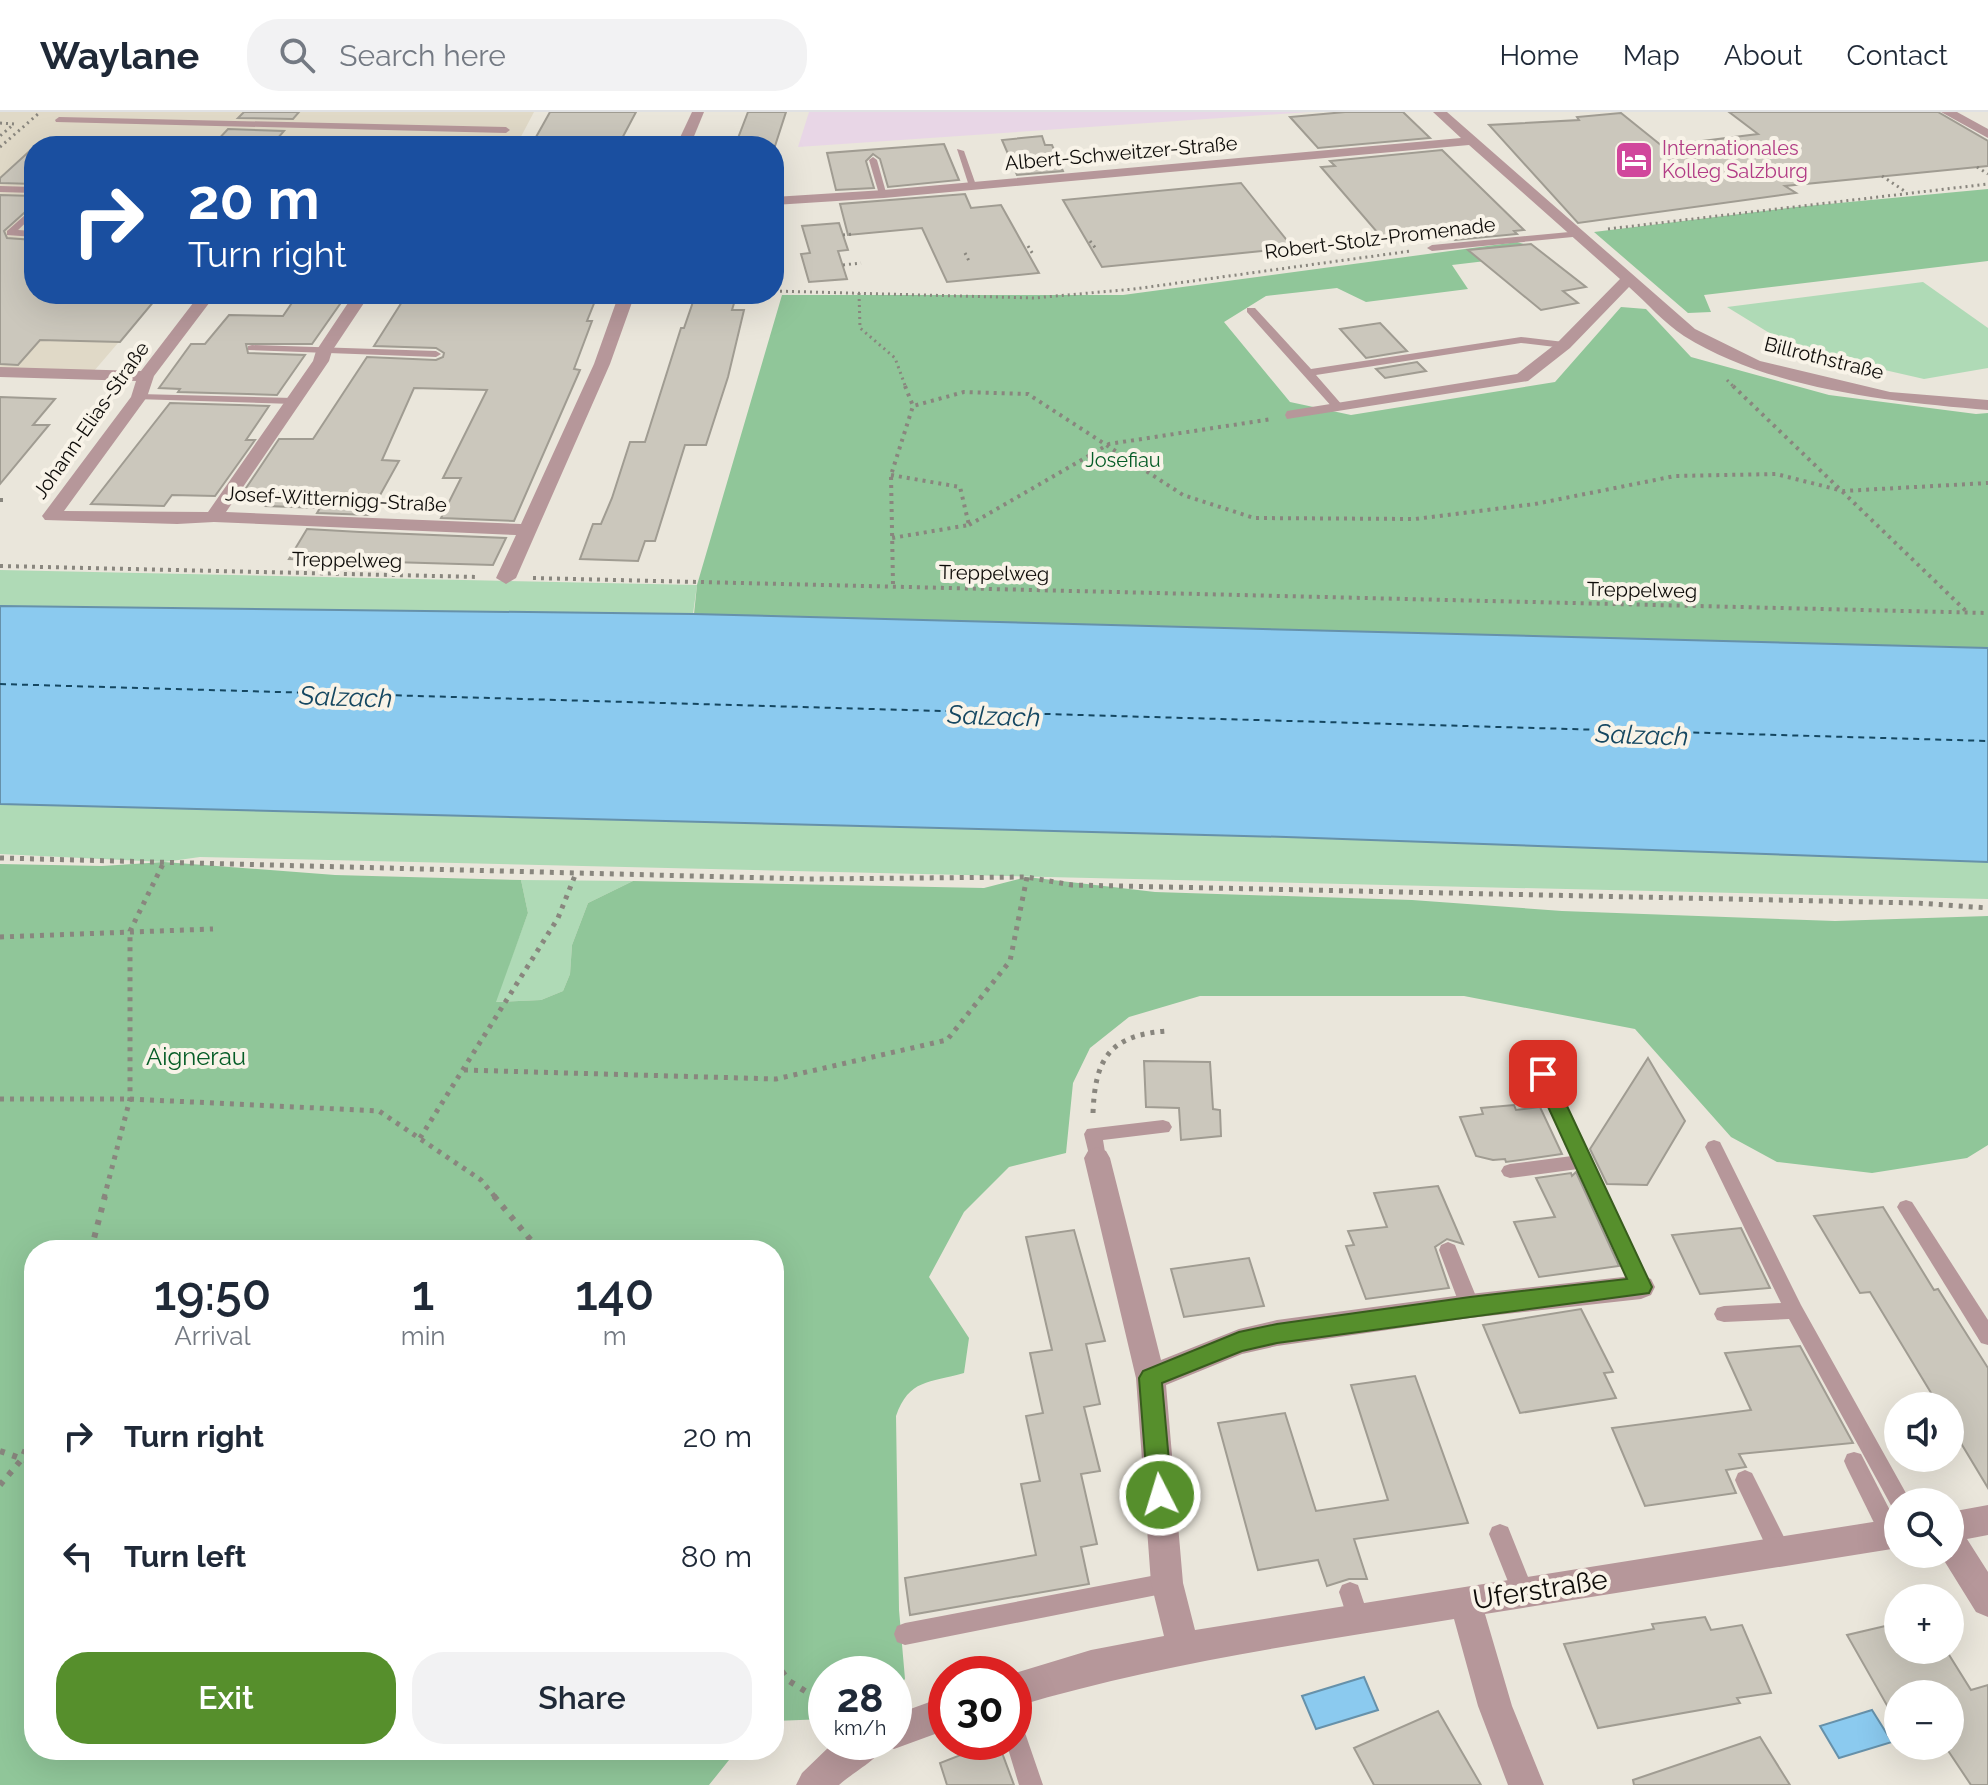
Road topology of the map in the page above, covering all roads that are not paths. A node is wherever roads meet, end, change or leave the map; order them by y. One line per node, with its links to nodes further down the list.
1 (367, 112): 6 (lane)
2 (698, 112): 9 (street)
3 (1440, 112): 10 (street, Billrothstraße)
4 (1947, 112): 8 (street)
5 (59, 120): 6 (lane)
6 (355, 126): 7 (lane)
7 (506, 130)
8 (1988, 134)
9 (687, 136)
10 (1470, 141): 13 (street, Albert-Schweitzer-Straße); 21 (street, Billrothstraße)
11 (960, 151): 13 (lane)
12 (873, 160): 16 (lane)
13 (974, 186): 16 (street, Albert-Schweitzer-Straße)
14 (0, 189): 15 (lane)
15 (24, 190)
16 (884, 194): 17 (street, Albert-Schweitzer-Straße)
17 (784, 200)
18 (24, 220): 19 (lane)
19 (10, 233): 20 (lane); 22 (lane)
20 (24, 234)
21 (1580, 234): 23 (lane, Robert-Stolz-Promenade); 24 (street, Billrothstraße)
22 (0, 243)
23 (1432, 248)
24 (1627, 280): 29 (street); 38 (street, Billrothstraße)
25 (200, 304): 35 (street, Johann-Elias-Straße)
26 (355, 304): 31 (street, Josef-Witternigg-Straße)
27 (623, 304): 42 (street)
28 (1251, 310): 34 (lane)
29 (1564, 345): 34 (lane); 39 (street)
30 (252, 348): 31 (lane)
31 (324, 351): 32 (lane); 37 (street, Josef-Witternigg-Straße)
32 (436, 354)
33 (0, 372): 35 (street)
34 (1308, 373): 39 (lane)
35 (146, 376): 36 (street, Johann-Elias-Straße)
36 (139, 397): 37 (lane); 41 (street, Johann-Elias-Straße)
37 (293, 401): 41 (street, Josef-Witternigg-Straße)
38 (1988, 405)
39 (1337, 406): 40 (street)
40 (1293, 415)
41 (214, 517): 42 (street, Josef-Witternigg-Straße)
42 (528, 530): 43 (street)
43 (506, 578)
44 (1543, 1074): 48 (lane)
45 (1163, 1127): 46 (lane)
46 (1095, 1146): 57 (street)
47 (1714, 1147): 54 (lane)
48 (1584, 1161): 49 (lane); 52 (lane)
49 (1510, 1171)
50 (1906, 1207): 56 (lane)
51 (1448, 1250): 53 (lane)
52 (1641, 1287): 53 (street)
53 (1470, 1306): 57 (street)
54 (1794, 1311): 55 (lane); 60 (lane)
55 (1724, 1314)
56 (1988, 1337)
57 (1151, 1378): 68 (street)
58 (1854, 1461): 61 (lane)
59 (1745, 1480): 66 (lane)
60 (1892, 1488)
61 (1884, 1516)
62 (1988, 1520): 63 (street)
63 (1964, 1524)
64 (1500, 1534): 69 (lane)
65 (1884, 1536): 66 (street, Uferstraße)
66 (1780, 1552): 69 (street, Uferstraße)
67 (1964, 1563): 71 (street)
68 (1167, 1583): 72 (lane); 73 (street)
69 (1523, 1592): 70 (street, Uferstraße)
70 (1465, 1601): 73 (street, Uferstraße); 79 (street)
71 (1988, 1601)
72 (905, 1634)
73 (1183, 1647): 74 (street, Uferstraße)
74 (1032, 1685)
75 (840, 1760): 77 (street)
76 (1023, 1760): 78 (lane)
77 (814, 1785)
78 (1031, 1785)
79 (1526, 1785)

